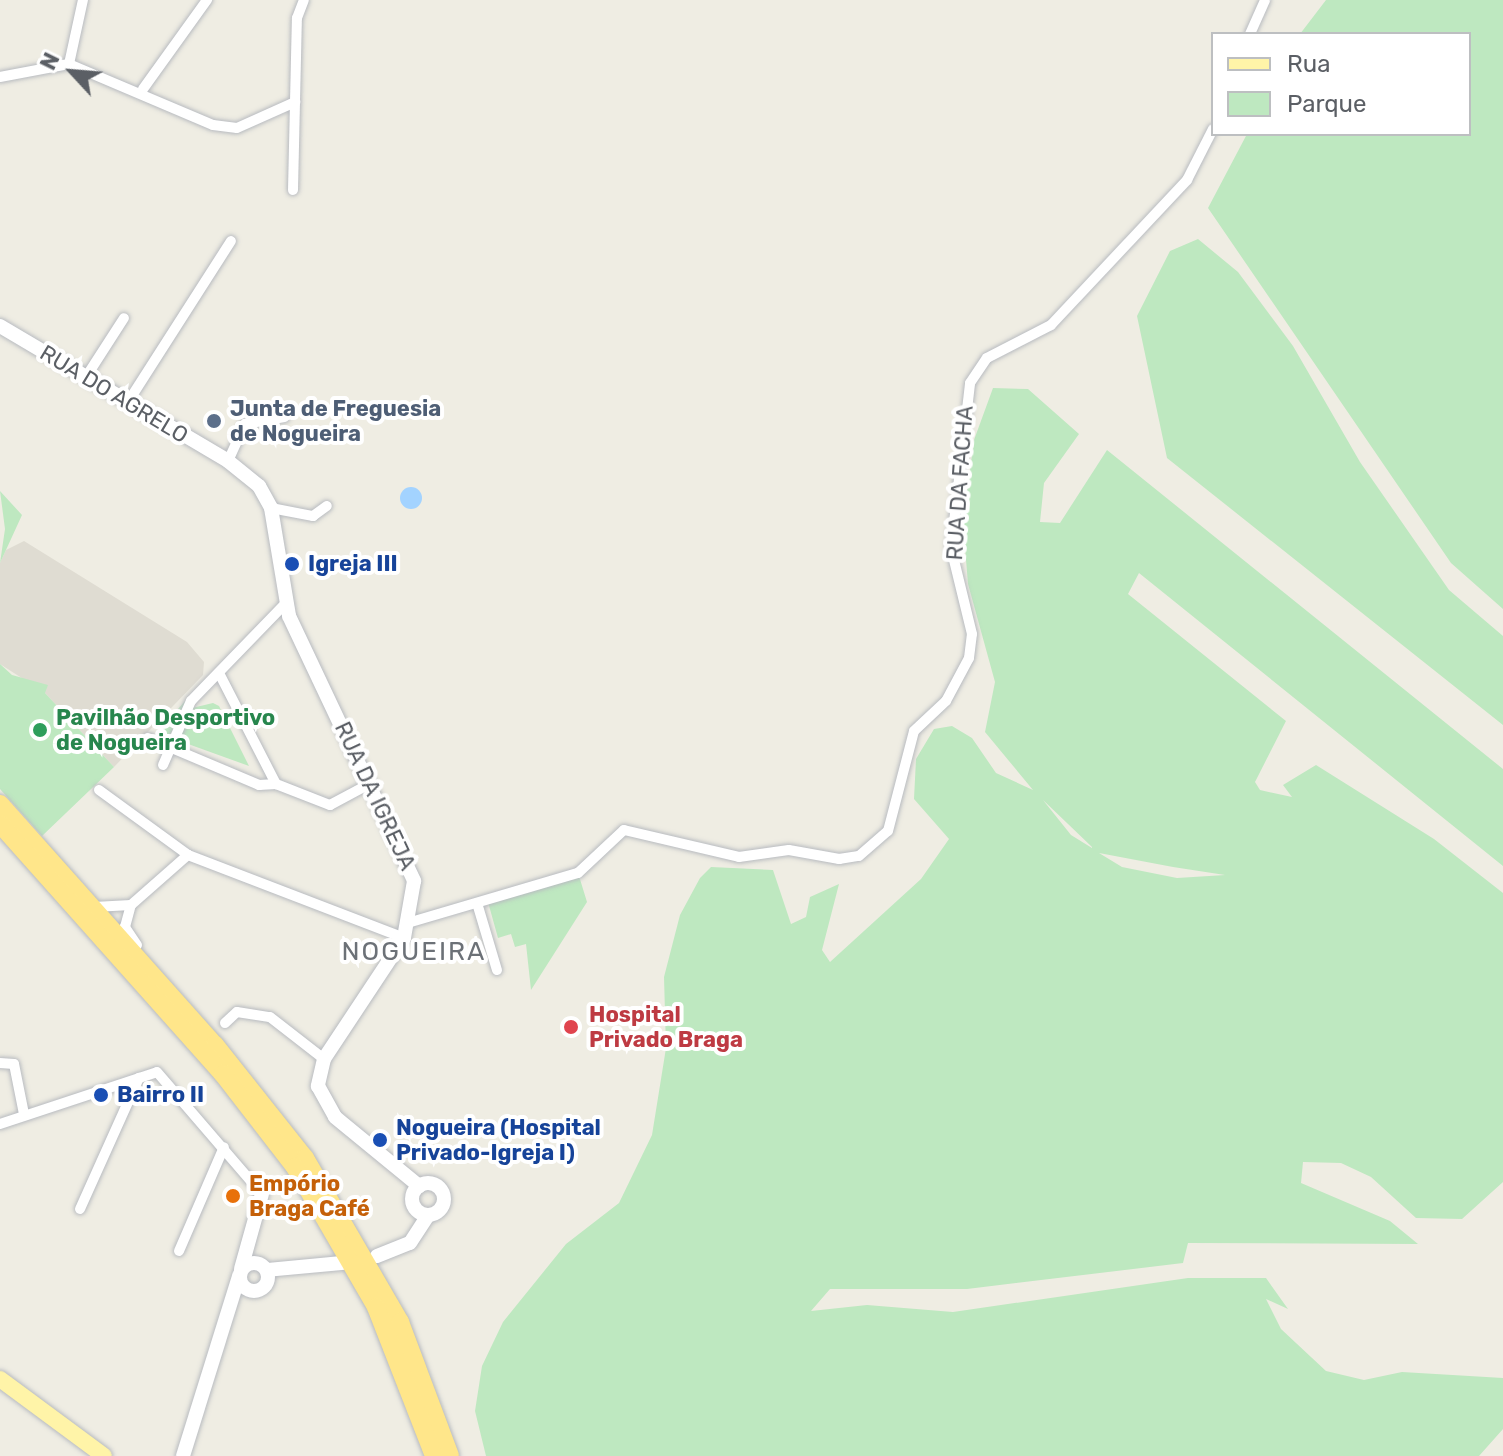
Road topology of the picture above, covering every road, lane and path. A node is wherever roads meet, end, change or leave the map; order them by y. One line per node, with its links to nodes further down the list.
1 (83, 0): 6 (street)
2 (207, 0): 8 (street)
3 (304, 0): 9 (street)
4 (1265, 0): 5 (street)
5 (1251, 32)
6 (69, 64): 7 (street); 8 (street)
7 (0, 77)
8 (143, 89): 9 (street)
9 (295, 102): 11 (street)
10 (1211, 133): 32 (street, RUA DA FACHA)
11 (293, 190)
12 (231, 241): 16 (street)
13 (124, 318): 15 (street)
14 (0, 326): 15 (street, RUA DO AGRELO)
15 (86, 377): 16 (street, RUA DO AGRELO)
16 (128, 402): 18 (street, RUA DO AGRELO)
17 (284, 417): 18 (street)
18 (228, 461): 20 (street, RUA DA IGREJA)
19 (327, 506): 20 (street)
20 (271, 508): 21 (street, RUA DA IGREJA)
21 (286, 603): 22 (street); 26 (street, RUA DA IGREJA)
22 (219, 673): 24 (street); 27 (street)
23 (148, 738): 24 (street)
24 (168, 751): 25 (street); 27 (street)
25 (163, 765)
26 (371, 783): 27 (street); 35 (street, RUA DA IGREJA)
27 (276, 784)
28 (99, 790): 31 (street)
29 (0, 804): 34 (highway)
30 (0, 824): 38 (highway)
31 (188, 855): 33 (street); 36 (street)
32 (477, 903): 35 (street, RUA DA FACHA); 37 (street)
33 (131, 905): 34 (street); 38 (street)
34 (92, 907): 38 (highway)
35 (411, 922): 36 (street, RUA DA IGREJA)
36 (404, 938): 40 (street, RUA DA IGREJA)
37 (497, 970)
38 (160, 990): 62 (highway); 63 (highway)
39 (225, 1023): 40 (street)
40 (324, 1059): 46 (street)
41 (0, 1063): 43 (street)
42 (139, 1078): 43 (street); 45 (street); 48 (street)
43 (24, 1114): 44 (street)
44 (0, 1124)
45 (224, 1147): 47 (street); 51 (street)
46 (419, 1186): 49 (street); 49 (street)
47 (262, 1194): 50 (street)
48 (80, 1209)
49 (428, 1215): 52 (street)
50 (253, 1233): 54 (street); 56 (street)
51 (179, 1251)
52 (377, 1256)
53 (343, 1263): 55 (street)
54 (265, 1268): 55 (street); 56 (street); 57 (street)
55 (300, 1272): 57 (street)
56 (240, 1273): 57 (street); 58 (street)
57 (261, 1289): 58 (street)
58 (225, 1322): 61 (street)
59 (0, 1379): 60 (main road)
60 (104, 1456)
61 (183, 1456)
62 (434, 1456)
63 (450, 1456)

